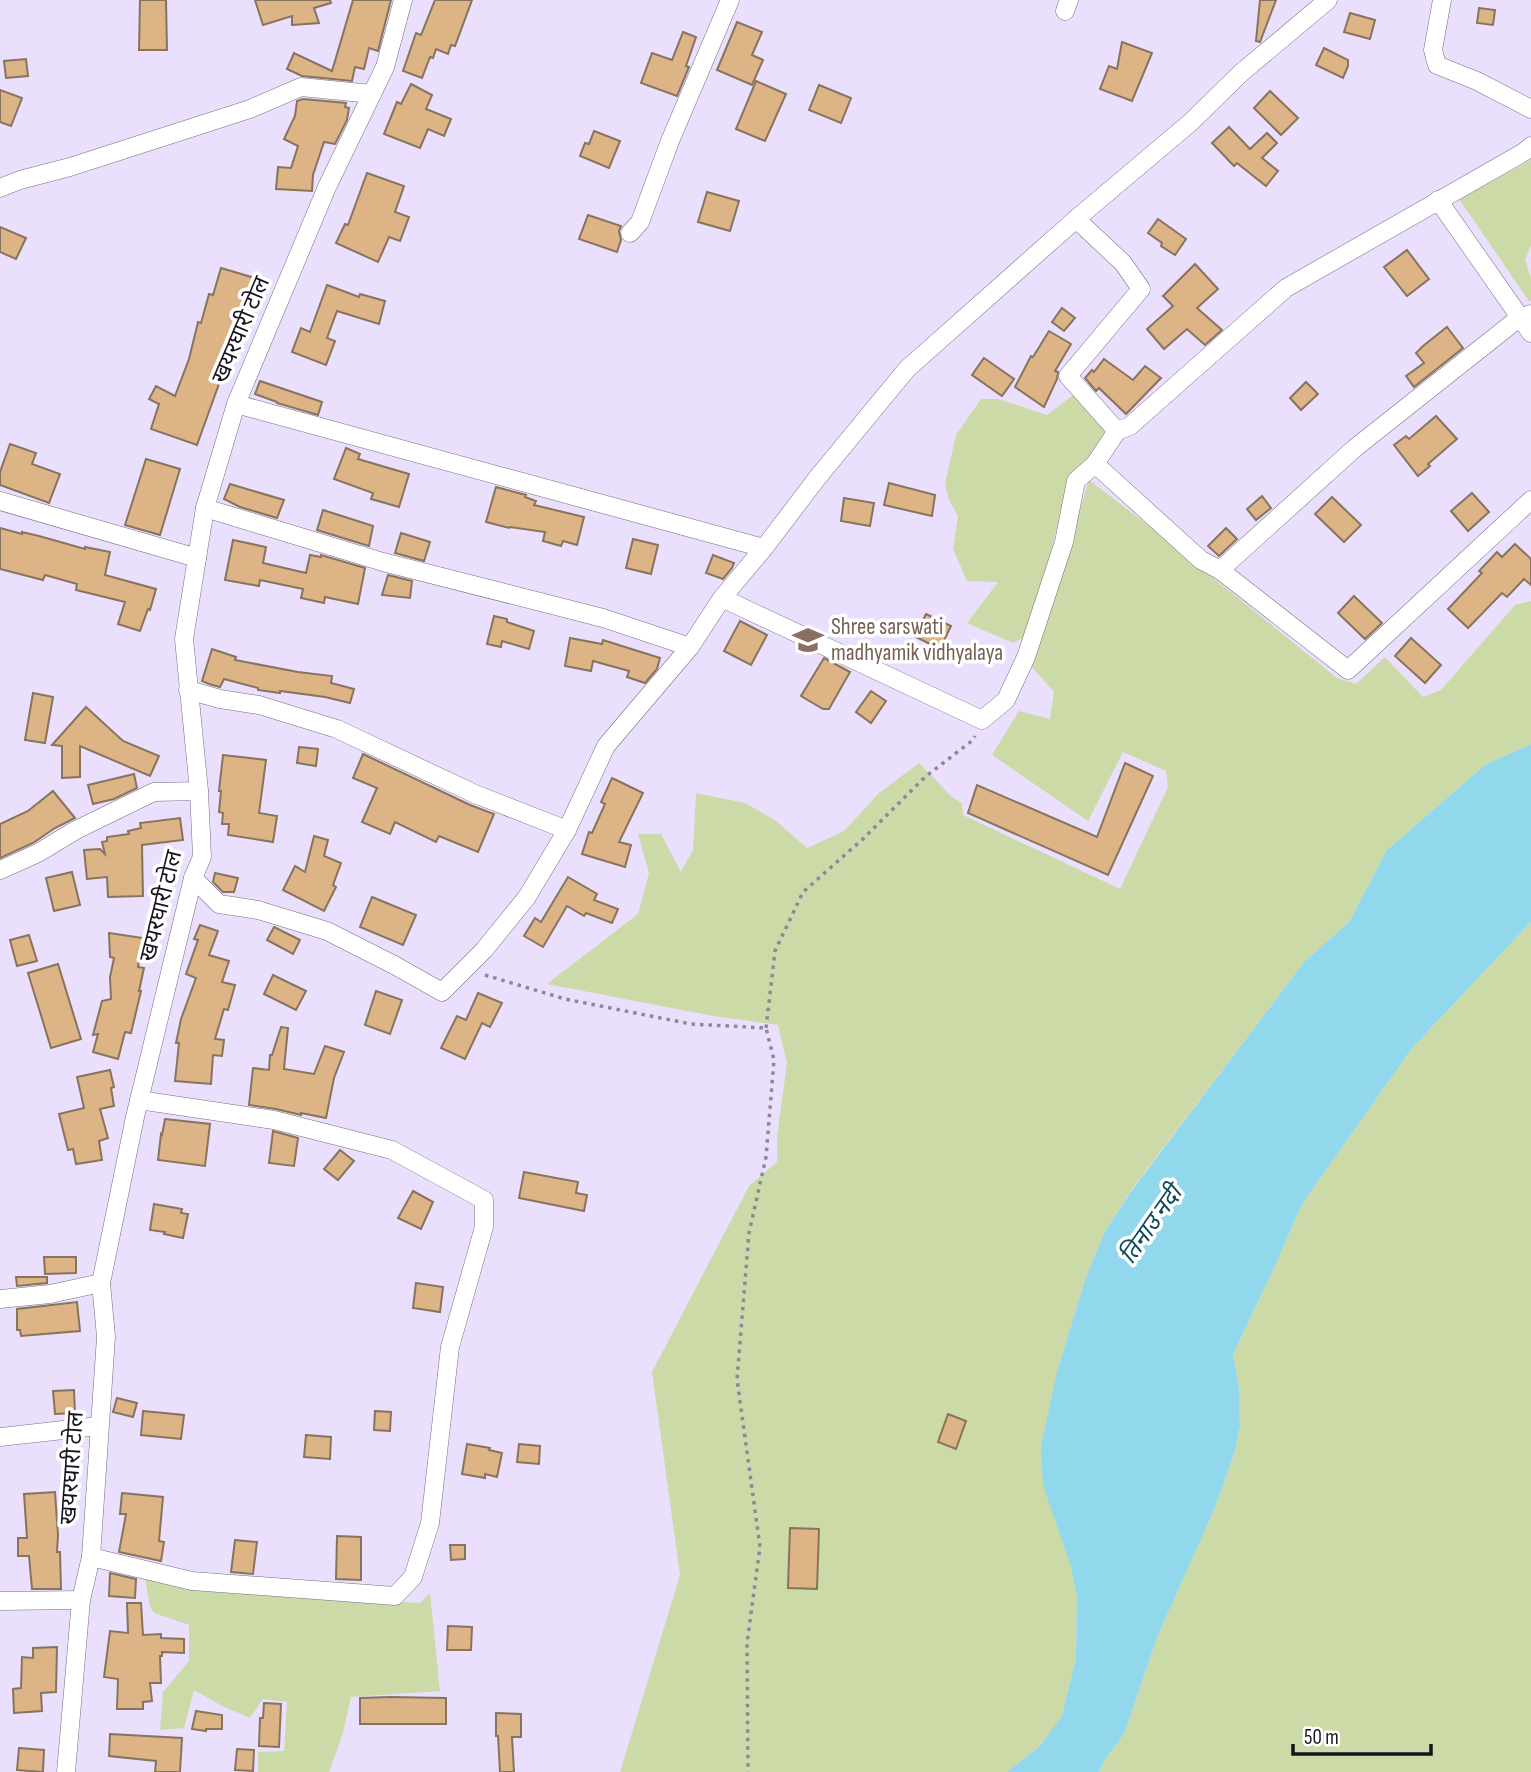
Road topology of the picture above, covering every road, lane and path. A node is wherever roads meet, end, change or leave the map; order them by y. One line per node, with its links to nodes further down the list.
1 (403, 0): 5 (street, खयरघारी टोल)
2 (730, 0): 11 (street)
3 (1328, 0): 10 (street)
4 (1442, 0): 6 (street)
5 (372, 94): 8 (street); 14 (street, खयरघारी टोल)
6 (1531, 109)
7 (1531, 146): 9 (street)
8 (0, 188)
9 (1437, 200): 12 (street); 15 (street)
10 (1076, 219): 15 (street); 20 (street)
11 (630, 233)
12 (1525, 316): 13 (street); 22 (street)
13 (1531, 334)
14 (236, 404): 19 (street, खयरघारी टोल); 20 (street)
15 (1117, 431): 16 (street)
16 (1095, 464): 22 (street); 26 (street)
17 (1531, 500): 22 (street)
18 (0, 501): 21 (street)
19 (205, 508): 21 (street, खयरघारी टोल); 24 (street)
20 (764, 548): 23 (street)
21 (197, 558): 25 (street, खयरघारी टोल)
22 (1220, 570)
23 (722, 598): 24 (street); 26 (street)
24 (690, 647): 28 (street)
25 (188, 690): 27 (street, खयरघारी टोल); 28 (street)
26 (982, 720): 32 (path)
27 (199, 791): 29 (street); 30 (street, खयरघारी टोल)
28 (567, 830): 31 (street)
29 (0, 870)
30 (193, 878): 31 (street); 33 (street, खयरघारी टोल)
31 (466, 969): 32 (path)
32 (766, 1028): 42 (path)
33 (139, 1100): 34 (street, खयरघारी टोल); 38 (street)
34 (102, 1283): 35 (street); 36 (street, खयरघारी टोल)
35 (0, 1299)
36 (100, 1426): 37 (street); 38 (street, खयरघारी टोल)
37 (0, 1437)
38 (91, 1557): 39 (street, खयरघारी टोल)
39 (81, 1600): 40 (street); 41 (street, खयरघारी टोल)
40 (0, 1601)
41 (66, 1772)
42 (748, 1772)

